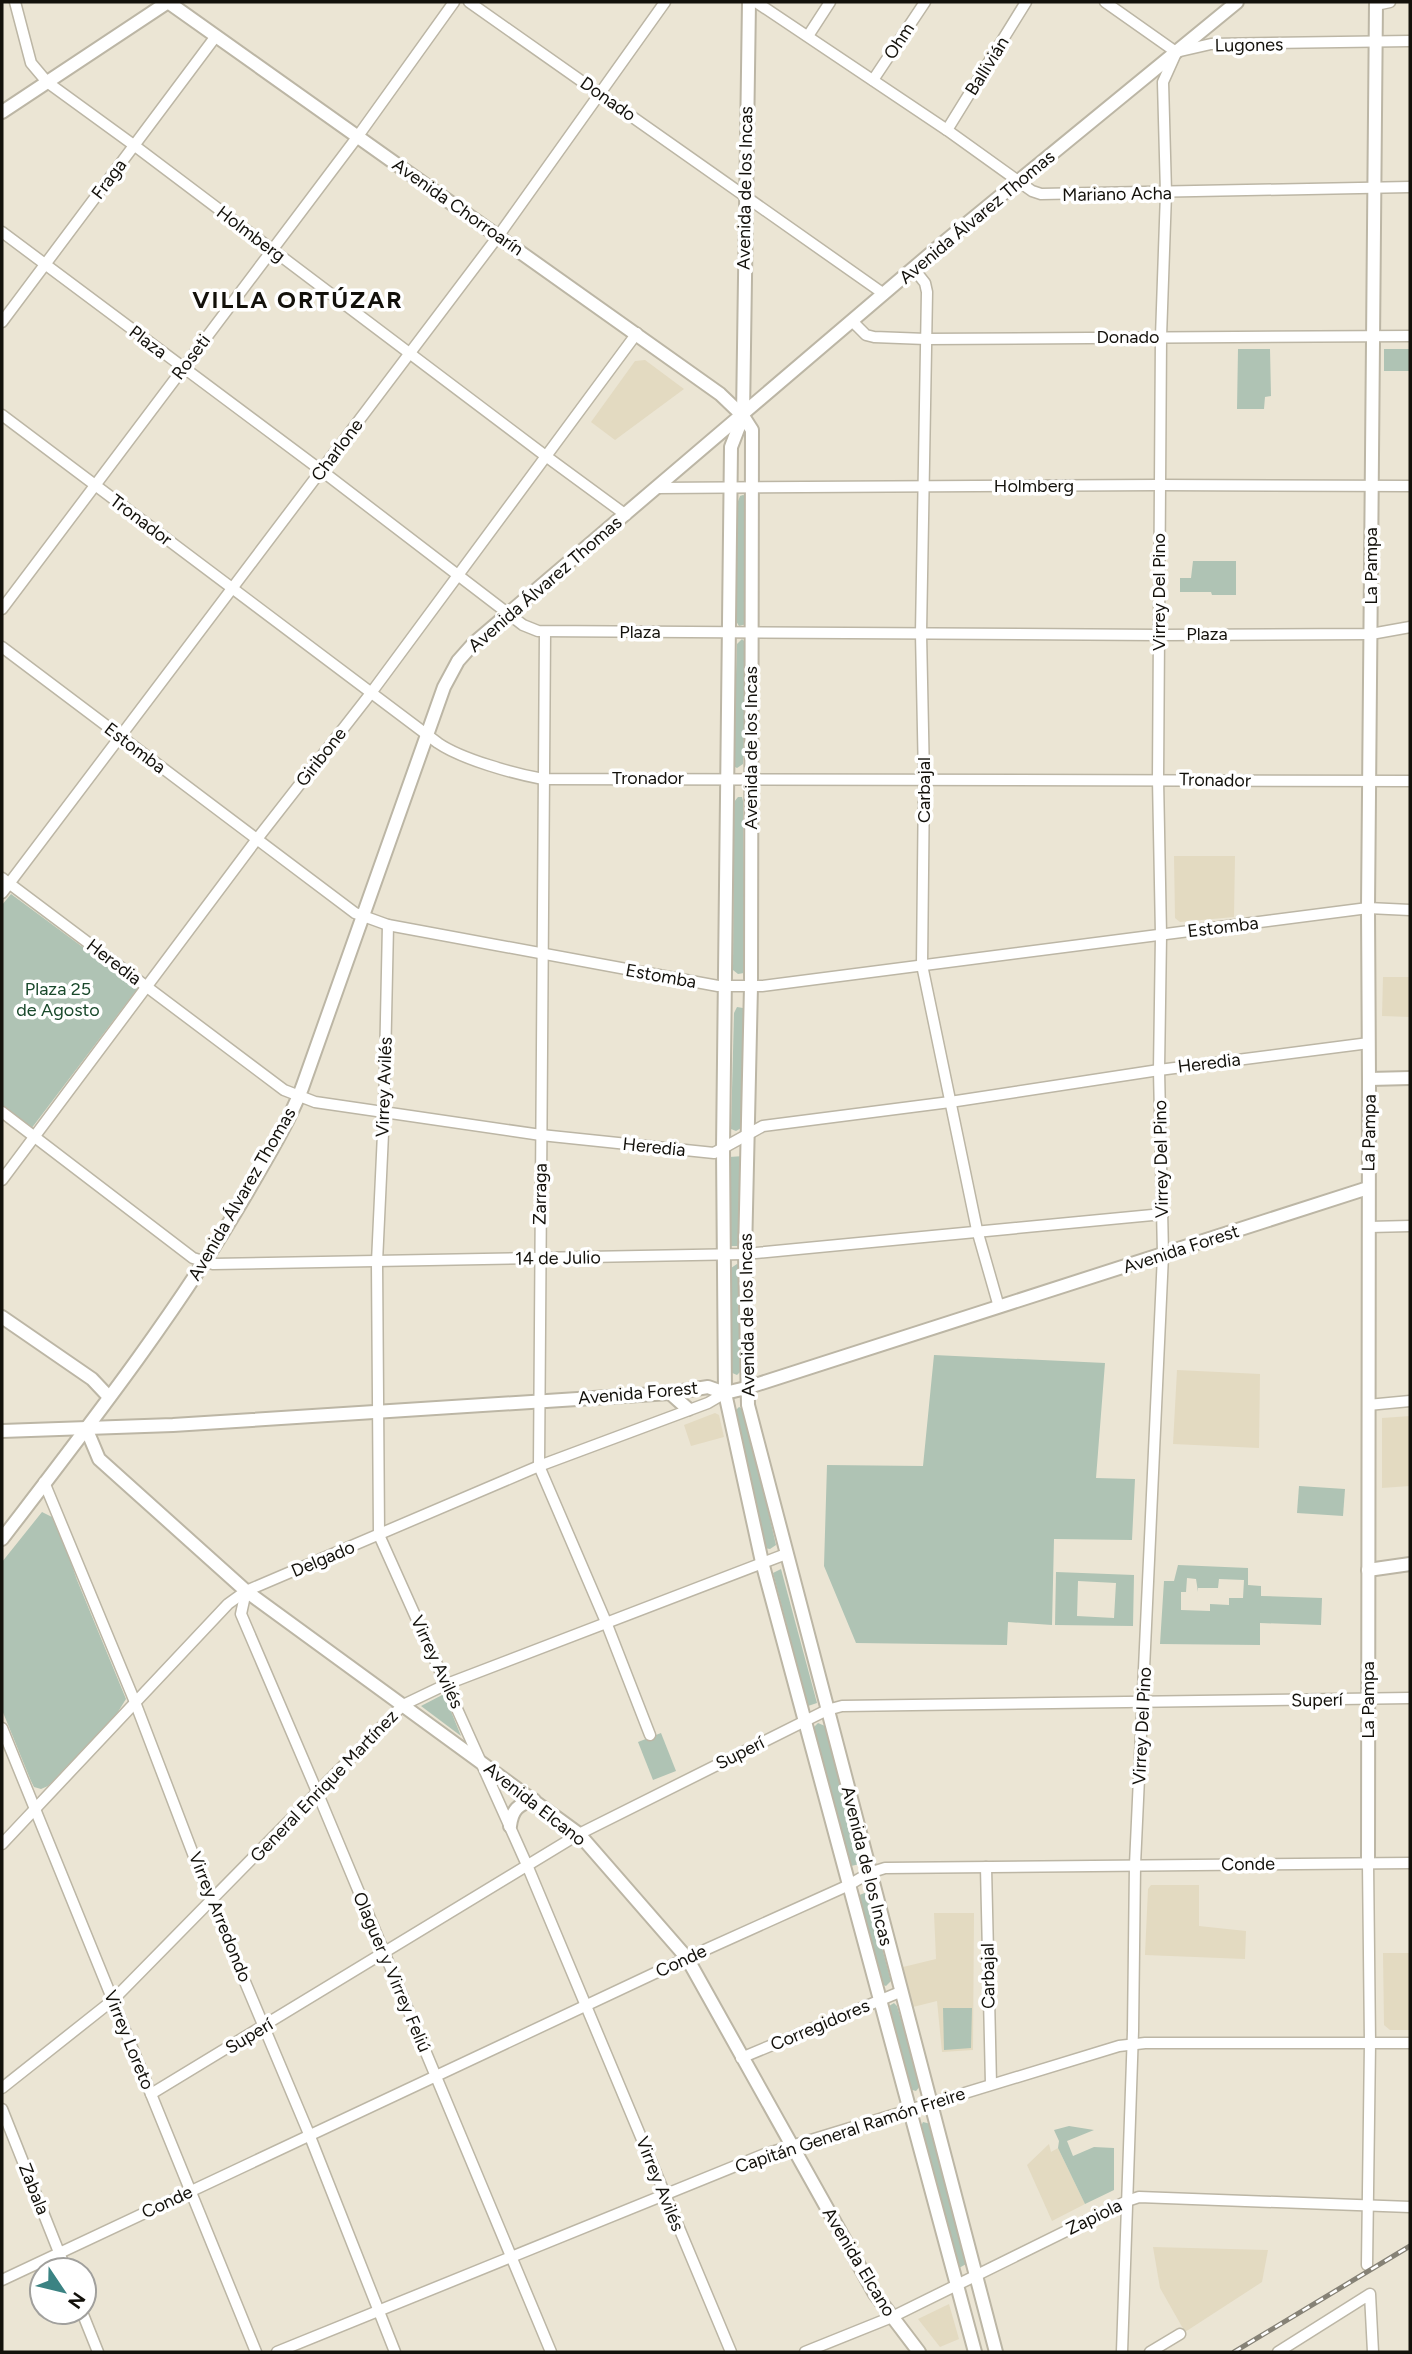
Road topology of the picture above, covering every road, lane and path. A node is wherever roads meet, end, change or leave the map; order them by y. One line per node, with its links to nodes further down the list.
1 (15, 2): 21 (street, Holmberg)
2 (168, 2): 15 (main road, Avenida Chorroarín); 21 (main road)
3 (454, 2): 25 (street, Roseti)
4 (469, 2): 22 (street, Donado)
5 (666, 2): 22 (street, Charlone)
6 (749, 2): 31 (main road, Avenida de los Incas)
7 (756, 2): 16 (street, Mariano Acha)
8 (830, 2): 16 (street)
9 (925, 2): 20 (street, Ohm)
10 (1026, 2): 24 (street, Ballivián)
11 (1105, 2): 19 (street)
12 (1237, 2): 19 (main road, Avenida Álvarez Thomas)
13 (1390, 2): 14 (street)
14 (1376, 3): 18 (main road, La Pampa)
15 (216, 36): 25 (main road, Avenida Chorroarín); 26 (street, Fraga)
16 (808, 36): 20 (street, Mariano Acha)
17 (1410, 41): 18 (street, Lugones)
18 (1377, 43): 19 (street, Lugones); 29 (main road, La Pampa)
19 (1176, 52): 27 (main road, Avenida Álvarez Thomas); 30 (street, Virrey Del Pino)
20 (873, 80): 24 (street, Mariano Acha)
21 (47, 82): 23 (main road); 26 (street, Holmberg)
22 (601, 94): 31 (street, Donado); 33 (street, Charlone)
23 (2, 112)
24 (947, 130): 27 (street, Mariano Acha)
25 (358, 136): 33 (main road, Avenida Chorroarín); 34 (street, Roseti)
26 (135, 146): 34 (street, Holmberg); 35 (street, Fraga)
27 (1019, 181): 30 (street, Mariano Acha); 36 (main road, Avenida Álvarez Thomas)
28 (1410, 187): 29 (street, Mariano Acha)
29 (1374, 188): 30 (street, Mariano Acha); 41 (main road, La Pampa)
30 (1166, 193): 43 (street, Virrey Del Pino)
31 (744, 197): 37 (street, Donado); 48 (main road, Avenida de los Incas)
32 (2, 232): 35 (street, Plaza)
33 (499, 235): 40 (main road, Avenida Chorroarín); 45 (street, Charlone)
34 (273, 250): 45 (street, Holmberg); 46 (street, Roseti)
35 (46, 265): 39 (street, Fraga); 46 (street, Plaza)
36 (914, 269): 37 (main road, Avenida Álvarez Thomas); 44 (street, Carbajal)
37 (884, 294): 38 (main road, Avenida Álvarez Thomas)
38 (853, 321): 44 (street, Donado); 48 (main road, Avenida Álvarez Thomas)
39 (2, 322)
40 (637, 333): 48 (main road, Avenida Chorroarín); 49 (street, Giribone)
41 (1373, 336): 42 (street, Donado); 43 (street, Donado); 54 (main road, La Pampa)
42 (1410, 336)
43 (1161, 337): 44 (street, Donado); 52 (street, Virrey Del Pino)
44 (926, 339): 53 (street, Carbajal)
45 (410, 354): 49 (street, Holmberg); 50 (street, Charlone)
46 (183, 367): 50 (street, Plaza); 51 (street, Roseti)
47 (2, 415): 51 (street, Tronador)
48 (743, 416): 56 (main road, Avenida Álvarez Thomas); 57 (main road, Avenida de los Incas); 58 (main road, Avenida de los Incas)
49 (547, 457): 59 (street, Holmberg); 60 (street, Giribone)
50 (322, 471): 60 (street, Plaza); 61 (street, Charlone)
51 (95, 485): 61 (street, Tronador); 62 (street, Roseti)
52 (1159, 485): 53 (street, Holmberg); 54 (street, Holmberg); 70 (street, Virrey Del Pino)
53 (925, 486): 58 (street, Holmberg); 68 (street, Carbajal)
54 (1372, 486): 55 (street, Holmberg); 69 (main road, La Pampa)
55 (1410, 486)
56 (657, 488): 57 (street, Holmberg); 59 (main road, Avenida Álvarez Thomas)
57 (732, 488): 58 (street, Holmberg); 66 (main road, Avenida de los Incas)
58 (753, 488): 67 (main road, Avenida de los Incas)
59 (626, 515): 63 (main road, Avenida Álvarez Thomas)
60 (459, 574): 63 (street, Plaza); 72 (street, Giribone)
61 (233, 589): 72 (street, Tronador); 74 (street, Charlone)
62 (2, 609)
63 (509, 614): 65 (street, Plaza); 73 (main road, Avenida Álvarez Thomas)
64 (1410, 628): 69 (street, Plaza)
65 (545, 632): 66 (street, Plaza); 77 (street, Zarraga)
66 (730, 632): 67 (street, Plaza); 75 (main road, Avenida de los Incas)
67 (751, 632): 68 (street, Plaza); 76 (main road, Avenida de los Incas)
68 (921, 633): 70 (street, Plaza); 78 (street, Carbajal)
69 (1371, 634): 70 (street, Plaza); 81 (main road, La Pampa)
70 (1158, 635): 79 (street, Virrey Del Pino)
71 (2, 647): 74 (street, Estomba)
72 (371, 693): 73 (street, Tronador); 82 (street, Giribone)
73 (428, 736): 77 (street, Tronador); 87 (main road, Avenida Álvarez Thomas)
74 (119, 737): 82 (street, Estomba); 83 (street, Charlone)
75 (727, 778): 76 (street, Tronador); 77 (street, Tronador); 94 (main road, Avenida de los Incas)
76 (750, 778): 78 (street, Tronador); 92 (main road, Avenida de los Incas)
77 (543, 779): 90 (street, Zarraga)
78 (924, 779): 79 (street, Tronador); 91 (street, Carbajal)
79 (1158, 779): 81 (street, Tronador); 89 (street, Virrey Del Pino)
80 (1410, 781): 81 (street, Tronador)
81 (1368, 782): 85 (main road, La Pampa)
82 (257, 839): 87 (street, Estomba); 93 (street, Giribone)
83 (5, 881): 84 (street, Charlone); 93 (street, Heredia)
84 (2, 893)
85 (1368, 908): 86 (street, Estomba); 89 (street, Estomba); 95 (main road, La Pampa)
86 (1410, 910)
87 (363, 917): 88 (street, Estomba); 99 (main road, Avenida Álvarez Thomas)
88 (388, 925): 90 (street, Estomba); 102 (street, Virrey Avilés)
89 (1161, 934): 91 (street, Estomba); 96 (street, Virrey Del Pino)
90 (544, 955): 94 (street, Estomba); 105 (street, Zarraga)
91 (922, 965): 92 (street, Estomba); 100 (street, Carbajal)
92 (751, 986): 94 (street, Estomba); 103 (main road, Avenida de los Incas)
93 (147, 987): 99 (street, Heredia); 104 (street, Giribone)
94 (726, 987): 106 (main road, Avenida de los Incas)
95 (1369, 1043): 96 (street, Heredia); 98 (main road, La Pampa)
96 (1159, 1070): 100 (street, Heredia); 109 (street, Virrey Del Pino)
97 (1410, 1078): 98 (main road)
98 (1370, 1079): 108 (main road, La Pampa)
99 (299, 1097): 102 (street, Heredia); 117 (main road, Avenida Álvarez Thomas)
100 (950, 1102): 103 (street, Heredia); 112 (street, Carbajal)
101 (2, 1112): 104 (street)
102 (384, 1112): 105 (street, Heredia); 118 (street, Virrey Avilés)
103 (748, 1135): 106 (street, Heredia); 113 (main road, Avenida de los Incas)
104 (33, 1136): 107 (street, Giribone); 117 (street)
105 (541, 1136): 106 (street, Heredia); 116 (street, Zarraga)
106 (723, 1149): 114 (main road, Avenida de los Incas)
107 (2, 1180)
108 (1368, 1188): 111 (main road, La Pampa); 115 (main road, Avenida Forest)
109 (1163, 1214): 112 (street, 14 de Julio); 115 (street, Virrey Del Pino)
110 (1410, 1226): 111 (street)
111 (1369, 1227): 127 (main road, La Pampa)
112 (977, 1230): 113 (street, 14 de Julio); 119 (street, Carbajal)
113 (745, 1254): 114 (street, 14 de Julio); 121 (main road, Avenida de los Incas)
114 (723, 1255): 116 (street, 14 de Julio); 123 (main road, Avenida de los Incas)
115 (1163, 1255): 119 (main road, Avenida Forest); 146 (street, Virrey Del Pino)
116 (539, 1258): 118 (street, 14 de Julio); 125 (street, Zarraga)
117 (205, 1262): 118 (street, 14 de Julio); 124 (main road, Avenida Álvarez Thomas)
118 (377, 1262): 129 (street, Virrey Avilés)
119 (999, 1307): 121 (main road, Avenida Forest)
120 (2, 1317): 124 (main road)
121 (746, 1388): 123 (main road, Avenida Forest); 136 (main road, Avenida de los Incas)
122 (670, 1393): 123 (main road, Avenida Forest); 125 (main road, Avenida Forest); 128 (main road)
123 (725, 1393): 128 (street, Delgado); 137 (main road, Avenida de los Incas)
124 (109, 1397): 130 (main road, Avenida Álvarez Thomas)
125 (539, 1401): 129 (main road, Avenida Forest); 132 (street, Zarraga)
126 (1410, 1401): 127 (street)
127 (1368, 1405): 139 (main road, La Pampa)
128 (688, 1409): 132 (street, Delgado)
129 (379, 1413): 130 (main road, Avenida Forest); 134 (street, Virrey Avilés)
130 (86, 1428): 131 (main road, Avenida Forest); 133 (main road, Avenida Álvarez Thomas); 140 (main road, Avenida Elcano)
131 (2, 1431)
132 (539, 1466): 134 (street, Delgado); 141 (street, Zarraga)
133 (44, 1482): 135 (main road, Avenida Álvarez Thomas); 145 (street, Virrey Arredondo)
134 (379, 1535): 140 (street, Delgado); 142 (street, Virrey Avilés)
135 (2, 1539)
136 (786, 1554): 137 (street, General Enrique Martínez); 148 (main road, Avenida de los Incas)
137 (762, 1562): 141 (street, General Enrique Martínez); 149 (main road, Avenida de los Incas)
138 (1410, 1564): 139 (main road)
139 (1368, 1570): 143 (main road, La Pampa)
140 (246, 1591): 145 (street, Delgado); 147 (main road, Avenida Elcano); 153 (street, Olaguer y Virrey Feliú)
141 (606, 1622): 142 (street, General Enrique Martínez); 151 (street, Zarraga)
142 (447, 1684): 147 (street, General Enrique Martínez); 152 (street, Virrey Avilés)
143 (1368, 1699): 144 (street, Superí); 146 (street, Superí); 159 (main road, La Pampa)
144 (1410, 1699)
145 (135, 1702): 155 (street, Delgado); 166 (street, Virrey Arredondo)
146 (1143, 1703): 148 (street, Superí); 162 (street, Virrey Del Pino)
147 (403, 1705): 152 (main road, Avenida Elcano); 153 (street, General Enrique Martínez)
148 (827, 1710): 149 (street, Superí); 164 (main road, Avenida de los Incas)
149 (806, 1720): 157 (street, Superí); 165 (main road, Avenida de los Incas)
150 (2, 1728): 155 (street, Virrey Loreto)
151 (650, 1735)
152 (483, 1763): 154 (main road, Avenida Elcano); 156 (street, Virrey Avilés)
153 (318, 1794): 166 (street, General Enrique Martínez); 167 (street, Olaguer y Virrey Feliú)
154 (534, 1800): 156 (main road); 157 (main road, Avenida Elcano)
155 (35, 1808): 158 (street, Delgado); 170 (street, Virrey Loreto)
156 (510, 1826): 161 (street, Virrey Avilés)
157 (579, 1834): 161 (street, Superí); 168 (main road, Avenida Elcano)
158 (2, 1844)
159 (1368, 1863): 160 (street, Conde); 162 (street, Conde); 174 (street, La Pampa)
160 (1410, 1863)
161 (527, 1865): 167 (street, Superí); 172 (street, Virrey Avilés)
162 (1135, 1865): 163 (street, Conde); 176 (street, Virrey Del Pino)
163 (986, 1867): 164 (street, Conde); 179 (street, Carbajal)
164 (869, 1873): 165 (street, Conde); 169 (main road, Avenida de los Incas)
165 (849, 1885): 168 (street, Conde); 171 (main road, Avenida de los Incas)
166 (211, 1901): 170 (street, General Enrique Martínez); 173 (street, Virrey Arredondo)
167 (384, 1953): 173 (street, Superí); 178 (street, Olaguer y Virrey Feliú)
168 (687, 1958): 172 (street, Conde); 177 (main road, Avenida Elcano)
169 (900, 1992): 171 (street, Corregidores); 182 (main road, Avenida de los Incas)
170 (113, 2000): 180 (street, General Enrique Martínez); 181 (street, Virrey Loreto)
171 (879, 2000): 177 (street, Corregidores); 184 (main road, Avenida de los Incas)
172 (587, 2006): 178 (street, Conde); 188 (street, Virrey Avilés)
173 (265, 2026): 181 (street, Superí); 185 (street, Virrey Arredondo)
174 (1370, 2043): 175 (street, Capitán General Ramón Freire); 176 (street, Capitán General Ramón Freire); 190 (street, La Pampa)
175 (1410, 2043)
176 (1132, 2044): 179 (street, Capitán General Ramón Freire); 189 (street, Virrey Del Pino)
177 (741, 2058): 186 (main road, Avenida Elcano)
178 (435, 2077): 185 (street, Conde); 194 (street, Olaguer y Virrey Feliú)
179 (991, 2084): 182 (street, Capitán General Ramón Freire)
180 (2, 2088)
181 (151, 2094): 187 (street, Virrey Loreto)
182 (931, 2103): 184 (street, Capitán General Ramón Freire); 196 (main road, Avenida de los Incas)
183 (2, 2109): 192 (street, Zabala)
184 (909, 2109): 186 (street, Capitán General Ramón Freire); 198 (main road, Avenida de los Incas)
185 (309, 2134): 187 (street, Conde); 199 (street, Virrey Arredondo)
186 (791, 2145): 188 (street, Capitán General Ramón Freire); 200 (main road, Avenida Elcano)
187 (190, 2191): 192 (street, Conde); 204 (street, Virrey Loreto)
188 (665, 2196): 194 (street, Capitán General Ramón Freire); 208 (street, Virrey Avilés)
189 (1126, 2201): 190 (street, Zapiola); 196 (street, Zapiola); 213 (street, Virrey Del Pino)
190 (1369, 2207): 191 (street, Zapiola); 195 (street, La Pampa)
191 (1410, 2207)
192 (60, 2252): 193 (street, Zabala); 197 (street, Conde)
193 (61, 2256)
194 (513, 2257): 199 (street, Capitán General Ramón Freire); 207 (street, Olaguer y Virrey Feliú)
195 (1367, 2265)
196 (975, 2275): 198 (street, Zapiola); 212 (main road, Avenida de los Incas)
197 (2, 2280)
198 (957, 2284): 200 (street, Zapiola); 211 (main road, Avenida de los Incas)
199 (377, 2311): 205 (street, Capitán General Ramón Freire); 206 (street, Virrey Arredondo)
200 (892, 2317): 209 (street, Zapiola); 210 (main road, Avenida Elcano)
201 (88, 2326): 203 (street)
202 (1180, 2334): 214 (street)
203 (98, 2352)
204 (256, 2352)
205 (277, 2352)
206 (395, 2352)
207 (551, 2352)
208 (731, 2352)
209 (804, 2352)
210 (919, 2352)
211 (975, 2352)
212 (996, 2352)
213 (1122, 2352)
214 (1150, 2352)
215 (1278, 2352): 216 (street)
216 (1373, 2352)

